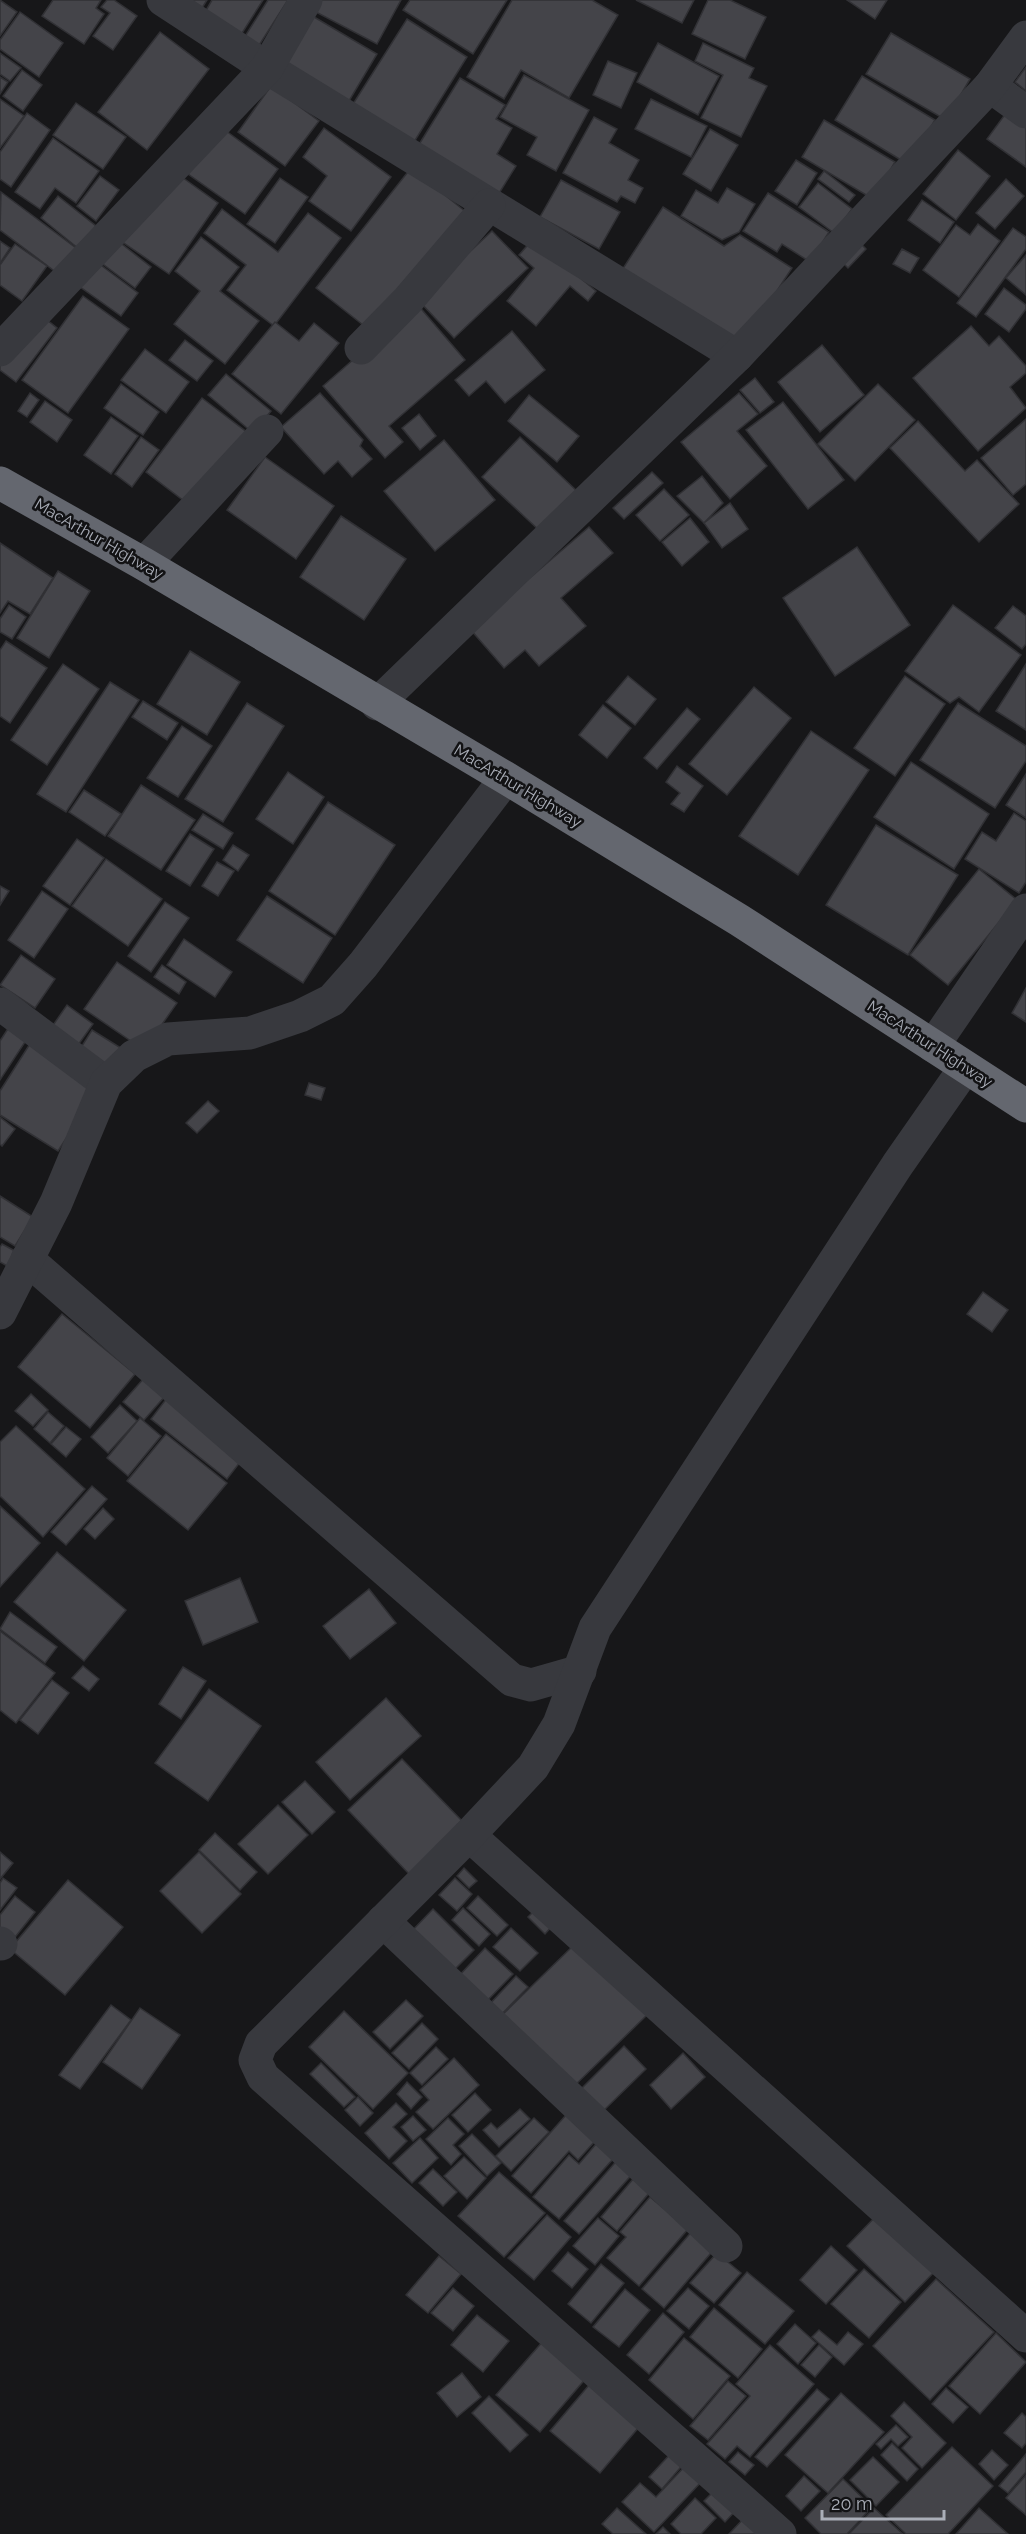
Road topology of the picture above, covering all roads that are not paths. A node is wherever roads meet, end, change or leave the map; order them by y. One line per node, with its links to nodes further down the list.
1 (163, 0): 4 (street)
2 (306, 0): 4 (street)
3 (1026, 37): 5 (street)
4 (267, 68): 7 (street); 9 (street)
5 (990, 86): 6 (street); 10 (street)
6 (1026, 112)
7 (489, 205): 8 (street); 10 (street)
8 (361, 348)
9 (0, 350)
10 (737, 356): 14 (street)
11 (267, 431): 13 (street)
12 (0, 483): 13 (highway, MacArthur Highway)
13 (144, 564): 14 (highway, MacArthur Highway)
14 (377, 704): 15 (highway, MacArthur Highway)
15 (506, 778): 18 (highway, MacArthur Highway); 20 (street)
16 (1026, 910): 18 (street)
17 (0, 1004): 20 (street)
18 (933, 1046): 19 (highway, MacArthur Highway)
19 (965, 1068): 21 (highway, MacArthur Highway); 24 (street)
20 (106, 1083): 22 (street)
21 (1026, 1106)
22 (27, 1259): 23 (street); 24 (street)
23 (0, 1312)
24 (580, 1671): 25 (street)
25 (469, 1835): 26 (street); 28 (street)
26 (383, 1921): 27 (street); 29 (street)
27 (726, 2246)
28 (1026, 2336)
29 (780, 2534)

